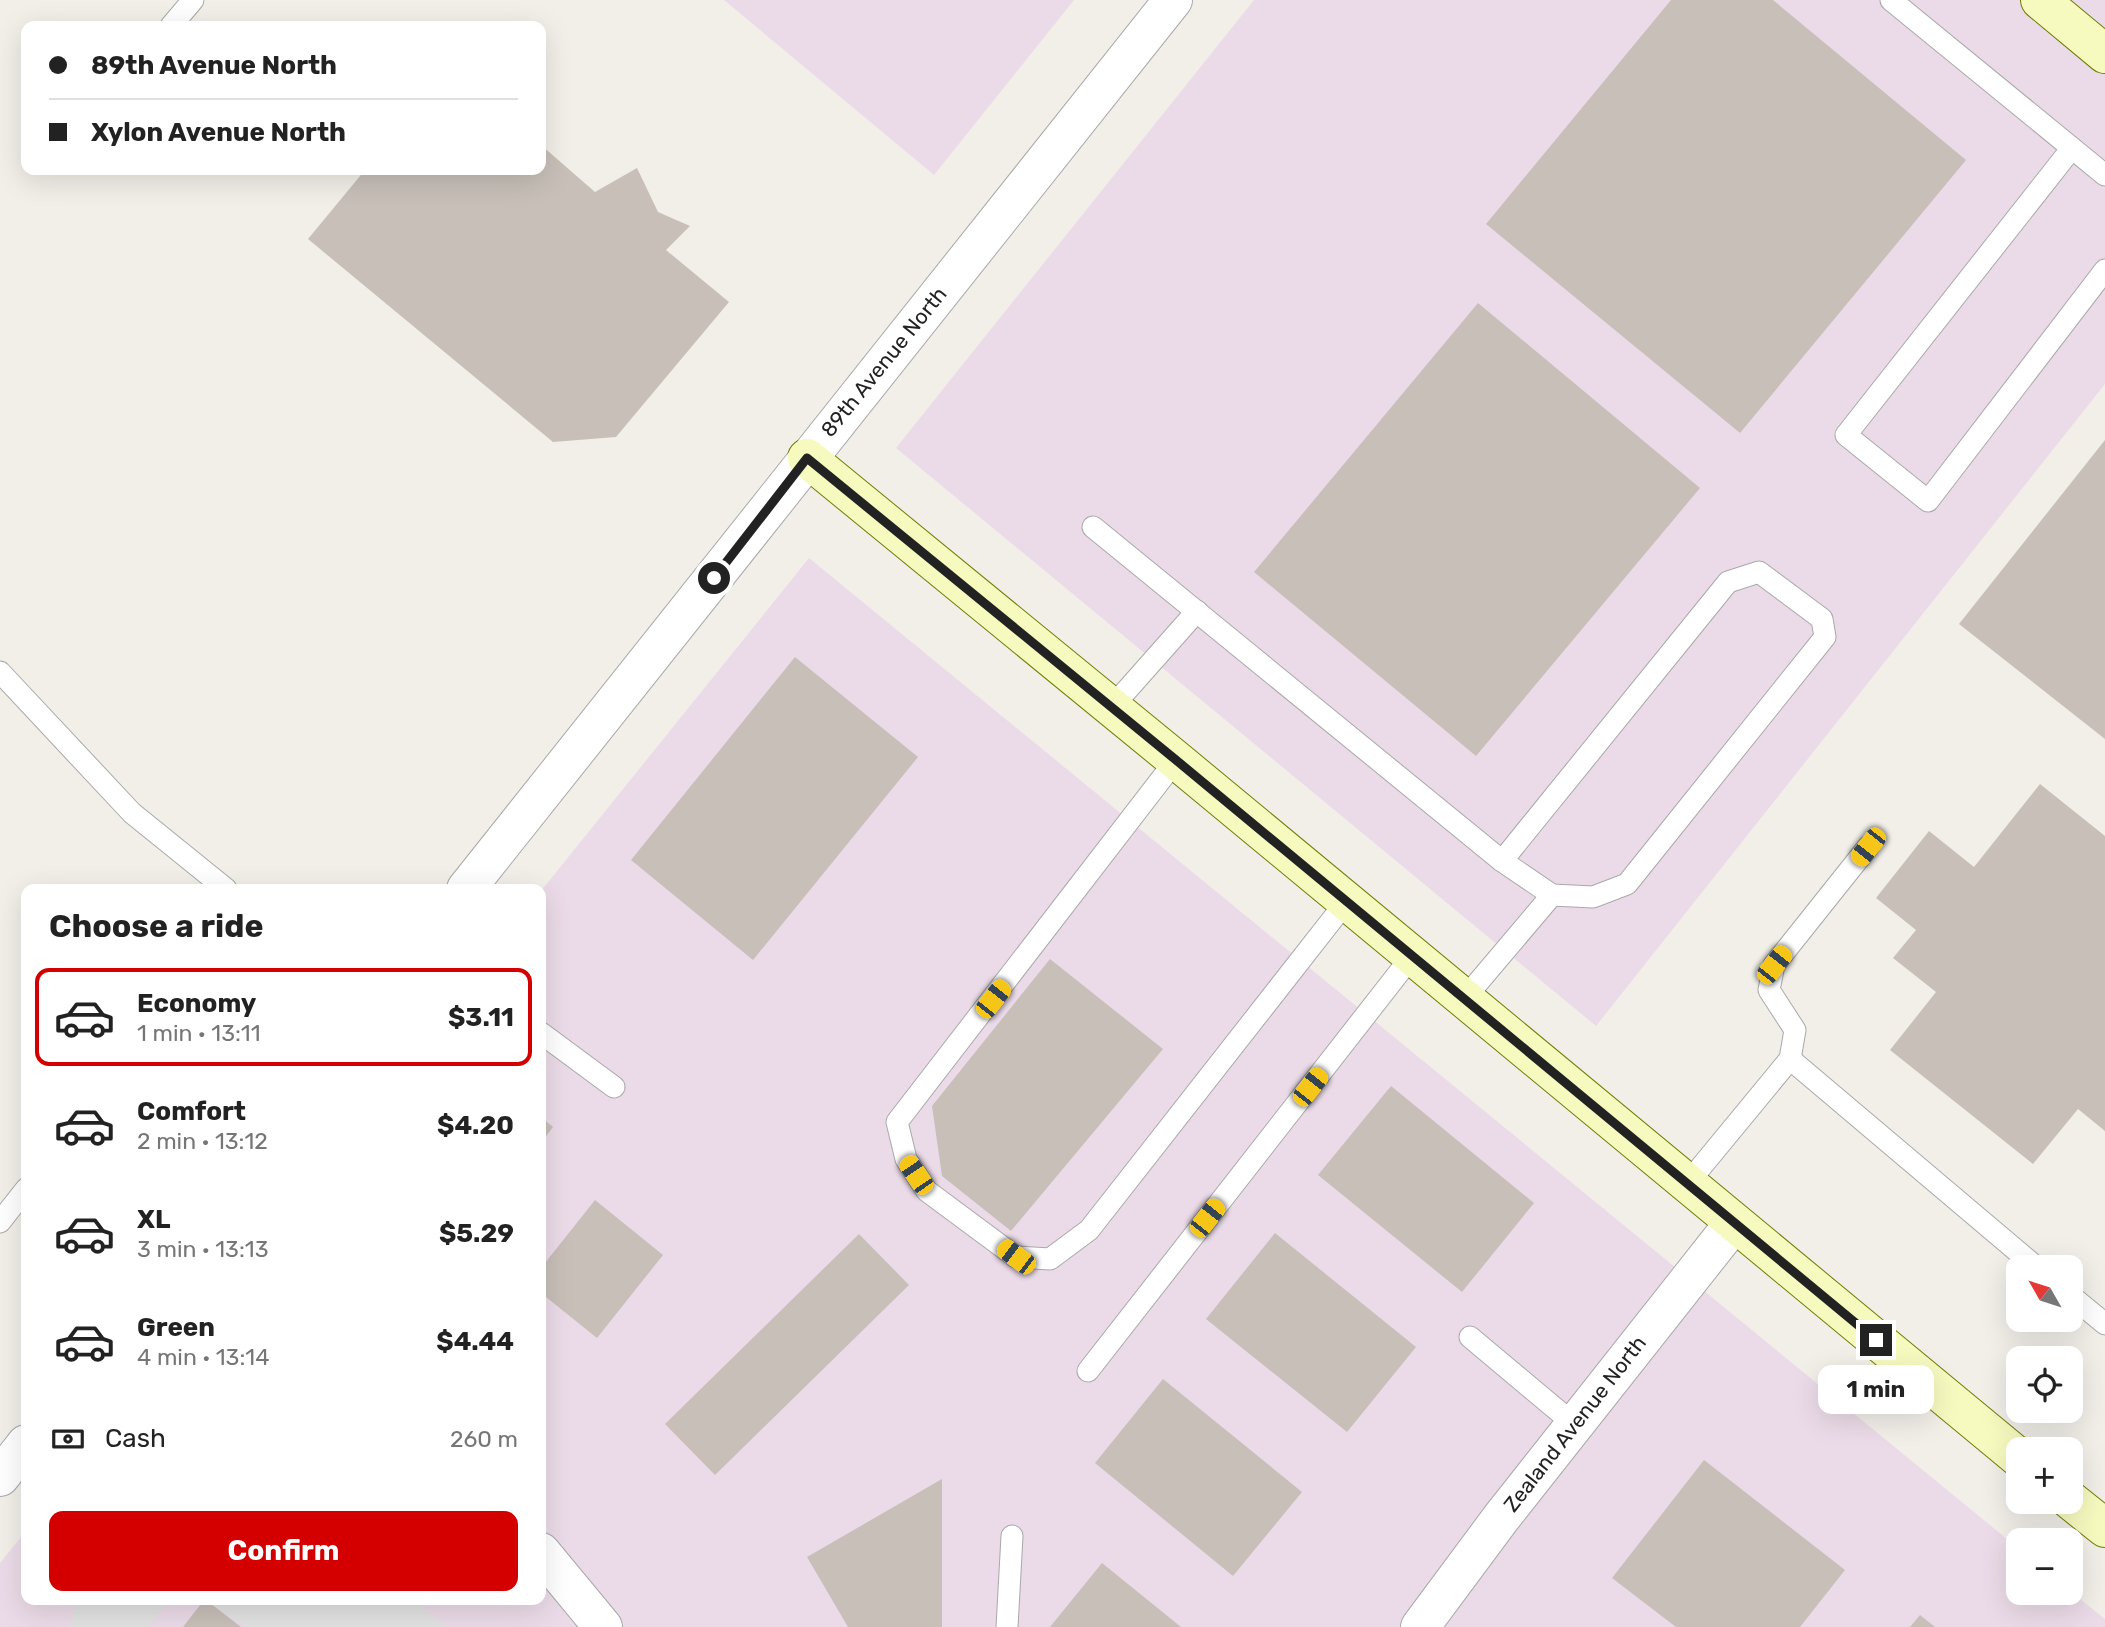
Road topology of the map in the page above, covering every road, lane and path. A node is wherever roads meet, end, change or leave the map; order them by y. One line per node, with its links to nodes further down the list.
1 (192, 0): 5 (lane)
2 (1173, 0): 10 (street, 89th Avenue North)
3 (1891, 0): 7 (lane)
4 (2040, 0): 6 (street)
5 (175, 21)
6 (2105, 54)
7 (2072, 148): 8 (lane); 9 (lane)
8 (2105, 175)
9 (2105, 270)
10 (807, 458): 14 (street); 19 (street, 89th Avenue North)
11 (1093, 527): 12 (lane)
12 (1197, 611): 14 (lane); 17 (lane)
13 (0, 672): 18 (lane)
14 (1111, 708): 15 (street)
15 (1176, 760): 21 (street); 21 (lane)
16 (1868, 847): 25 (lane)
17 (1502, 861): 20 (lane); 20 (lane)
18 (220, 884)
19 (470, 884)
20 (1552, 895): 23 (lane)
21 (1346, 902): 22 (street)
22 (1412, 956): 23 (street); 35 (lane)
23 (1464, 999): 27 (street)
24 (546, 1037): 26 (lane)
25 (1790, 1059): 27 (lane); 31 (lane)
26 (614, 1087)
27 (1687, 1184): 30 (street)
28 (21, 1195): 29 (lane)
29 (0, 1222)
30 (1734, 1223): 36 (street, Zealand Avenue North); 37 (street)
31 (2022, 1255)
32 (2083, 1306): 33 (lane)
33 (2105, 1324)
34 (1470, 1337): 36 (lane)
35 (1088, 1371)
36 (1575, 1425): 46 (street, Zealand Avenue North)
37 (2006, 1447)
38 (21, 1450): 39 (street)
39 (0, 1477)
40 (2083, 1510): 41 (street)
41 (2105, 1528)
42 (1012, 1536): 45 (lane)
43 (546, 1558): 44 (street)
44 (603, 1627)
45 (1007, 1627)
46 (1420, 1627)

